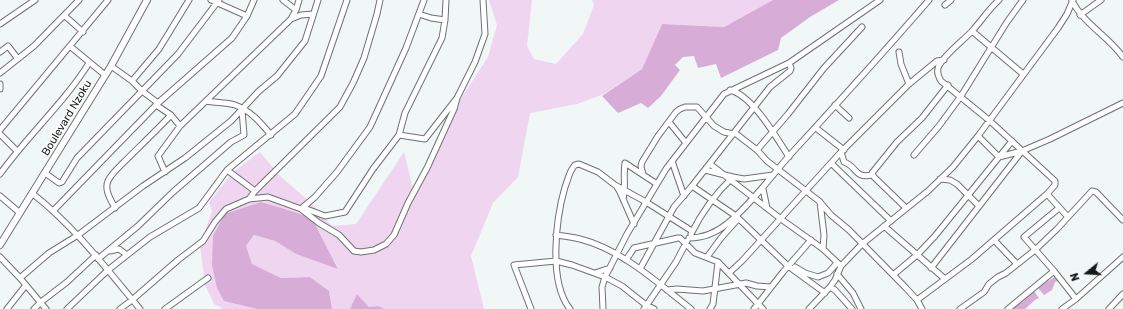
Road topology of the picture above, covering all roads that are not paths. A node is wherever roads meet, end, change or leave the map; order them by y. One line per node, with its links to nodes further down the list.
1 (35, 0): 35 (street)
2 (79, 0): 31 (street)
3 (108, 0): 38 (street)
4 (147, 0): 48 (street, Boulevard Nzoku)
5 (188, 0): 52 (street)
6 (211, 0): 23 (street)
7 (254, 0): 32 (street)
8 (283, 0): 25 (street)
9 (299, 0): 25 (street)
10 (318, 0): 27 (street)
11 (347, 0): 78 (street)
12 (380, 0): 110 (street)
13 (424, 0): 28 (street)
14 (446, 0): 34 (street)
15 (483, 0): 60 (street)
16 (880, 0): 47 (street)
17 (929, 0): 64 (street)
18 (951, 0): 24 (street)
19 (999, 0): 37 (street)
20 (1024, 0): 40 (street)
21 (1101, 0): 30 (street)
22 (1071, 1): 26 (street); 29 (street)
23 (218, 2): 32 (street); 58 (street)
24 (945, 5)
25 (296, 10): 33 (street)
26 (1076, 10): 29 (street); 30 (street)
27 (313, 14): 33 (street); 66 (street)
28 (419, 14): 34 (street); 124 (street)
29 (1067, 14): 50 (street)
30 (1080, 15): 43 (street)
31 (65, 16): 38 (street); 44 (street)
32 (247, 16): 63 (street)
33 (291, 19): 61 (street)
34 (445, 20): 79 (street)
35 (0, 24)
36 (862, 27): 75 (street)
37 (972, 31): 40 (street); 45 (street)
38 (83, 32): 39 (street)
39 (70, 47): 46 (street); 74 (street)
40 (992, 48): 50 (street); 59 (street)
41 (0, 52): 44 (street)
42 (899, 52): 54 (street)
43 (1123, 57)
44 (18, 59): 49 (street)
45 (944, 60): 54 (street); 55 (street)
46 (89, 63): 51 (street); 85 (street)
47 (789, 64): 57 (street); 65 (street)
48 (110, 66): 51 (street, Boulevard Nzoku); 52 (street)
49 (0, 73)
50 (1024, 74): 70 (street)
51 (105, 75): 97 (street, Boulevard Nzoku)
52 (132, 81): 58 (street)
53 (0, 84): 56 (street)
54 (909, 84): 86 (street)
55 (948, 85): 59 (street); 99 (street)
56 (0, 89)
57 (730, 90): 65 (street); 68 (street)
58 (142, 91): 63 (street); 97 (street)
59 (961, 96): 70 (street); 87 (street)
60 (457, 98): 79 (street); 124 (street)
61 (206, 101): 66 (street); 72 (street)
62 (1123, 102): 84 (street)
63 (157, 104): 67 (street); 128 (street)
64 (835, 105): 69 (street); 73 (street)
65 (754, 108): 75 (street); 76 (street)
66 (243, 109): 78 (street); 96 (street); 150 (street)
67 (171, 115): 72 (street); 123 (street)
68 (706, 118): 71 (street); 76 (street); 82 (street)
69 (849, 118)
70 (990, 121): 80 (street); 81 (street)
71 (669, 122): 82 (street); 101 (street)
72 (180, 126): 96 (street)
73 (816, 128): 86 (street); 88 (street)
74 (0, 130)
75 (772, 132): 83 (street); 88 (street)
76 (734, 133): 83 (street); 91 (street)
77 (0, 134): 85 (street)
78 (271, 135): 94 (street)
79 (399, 135): 124 (street)
80 (978, 136): 89 (street); 103 (street)
81 (1012, 141): 84 (street); 89 (street)
82 (686, 143): 90 (street)
83 (757, 150): 93 (street)
84 (1022, 150): 89 (street); 112 (street); 122 (street)
85 (17, 151): 98 (street)
86 (843, 151): 92 (street); 99 (street)
87 (914, 155)
88 (789, 157): 93 (street)
89 (999, 157): 113 (street)
90 (672, 161): 104 (street); 115 (street)
91 (710, 164): 95 (street); 102 (street)
92 (832, 164): 109 (street); 135 (street)
93 (778, 169): 100 (street); 109 (street)
94 (227, 170): 110 (street); 151 (street)
95 (705, 170): 102 (street); 106 (street)
96 (165, 172): 123 (street)
97 (45, 173): 111 (street, Boulevard Nzoku)
98 (0, 174)
99 (872, 174): 126 (street)
100 (773, 175): 102 (street); 107 (street)
101 (643, 176): 104 (street); 108 (street)
102 (730, 177): 116 (street); 119 (street)
103 (940, 179): 113 (street); 126 (street)
104 (657, 184): 121 (street)
105 (615, 185): 108 (street); 118 (street); 140 (street)
106 (692, 186): 115 (street); 119 (street)
107 (763, 188): 116 (street); 125 (street)
108 (625, 190): 118 (street); 121 (street)
109 (807, 190): 120 (street); 133 (street)
110 (255, 191): 117 (street)
111 (33, 194): 128 (street); 129 (street, Boulevard Nzoku)
112 (1047, 194): 127 (street); 142 (street)
113 (967, 195): 122 (street); 153 (street)
114 (0, 196): 129 (street)
115 (684, 196): 130 (street)
116 (754, 198): 125 (street); 131 (street)
117 (249, 199): 124 (street); 187 (street)
118 (623, 199): 136 (street)
119 (712, 199): 131 (street); 138 (street)
120 (819, 201): 146 (street); 148 (street)
121 (646, 202): 130 (street); 136 (street)
122 (979, 206): 165 (street)
123 (114, 208): 139 (street)
124 (302, 208)
125 (767, 208): 133 (street)
126 (906, 208): 135 (street)
127 (1059, 208): 132 (street); 149 (street)
128 (54, 210): 139 (street)
129 (20, 213): 147 (street, Boulevard Nzoku)
130 (668, 216): 138 (street); 145 (street)
131 (737, 217): 143 (street); 144 (street); 156 (street)
132 (1068, 217): 134 (street); 149 (street)
133 (781, 219): 141 (street); 144 (street)
134 (1123, 220)
135 (891, 221): 137 (street)
136 (634, 224): 152 (street)
137 (884, 226): 146 (street); 153 (street)
138 (692, 231): 143 (street)
139 (78, 235): 155 (street); 174 (street)
140 (556, 235): 152 (street); 158 (street)
141 (811, 240): 148 (street); 163 (street)
142 (994, 240): 161 (street); 176 (street)
143 (687, 241): 145 (street); 156 (street); 177 (street)
144 (760, 241): 163 (street); 170 (street)
145 (654, 244): 159 (street); 166 (street)
146 (862, 244): 162 (street); 172 (street)
147 (0, 245)
148 (823, 249): 162 (street)
149 (1035, 250): 161 (street); 168 (street)
150 (107, 252): 151 (street); 155 (street)
151 (127, 255): 167 (street)
152 (616, 255): 159 (street); 164 (street)
153 (918, 255): 165 (street); 172 (street)
154 (0, 256): 174 (street)
155 (97, 257): 167 (street); 189 (street)
156 (707, 257): 160 (street)
157 (1123, 258): 186 (street)
158 (556, 260): 169 (street); 200 (street); 201 (street)
159 (626, 260): 166 (street)
160 (718, 262): 170 (street); 181 (street)
161 (1017, 264): 210 (street)
162 (839, 265): 163 (street); 171 (street)
163 (789, 267): 182 (street); 184 (street)
164 (610, 268): 169 (street); 173 (street)
165 (931, 268): 176 (street)
166 (640, 269): 177 (street)
167 (108, 270): 187 (street); 197 (street)
168 (1054, 271): 186 (street); 211 (street)
169 (595, 273): 173 (street)
170 (728, 273): 178 (street)
171 (837, 274): 180 (street); 209 (street)
172 (893, 275): 188 (street)
173 (605, 277): 192 (street); 202 (street)
174 (20, 278): 179 (street)
175 (208, 278): 191 (street)
176 (945, 279): 188 (street)
177 (659, 284): 183 (street); 192 (street)
178 (739, 284): 181 (street); 182 (street); 190 (street)
179 (26, 285): 189 (street); 194 (street)
180 (830, 287): 184 (street); 208 (street)
181 (716, 288): 183 (street); 204 (street)
182 (771, 288): 190 (street)
183 (667, 290): 203 (street)
184 (825, 293): 207 (street)
185 (1123, 294): 213 (street)
186 (1076, 299): 212 (street)
187 (132, 300): 198 (street); 199 (street)
188 (917, 300): 193 (street)
189 (41, 302): 195 (street); 196 (street)
190 (758, 304): 205 (street); 206 (street)
191 (169, 308)
192 (649, 308)
193 (920, 308)
194 (7, 309)
195 (34, 309)
196 (46, 309)
197 (67, 309)
198 (120, 309)
199 (140, 309)
200 (531, 309)
201 (570, 309)
202 (603, 309)
203 (691, 309)
204 (710, 309)
205 (754, 309)
206 (763, 309)
207 (810, 309)
208 (852, 309)
209 (861, 309)
210 (960, 309)
211 (1008, 309)
212 (1062, 309)
213 (1109, 309)

